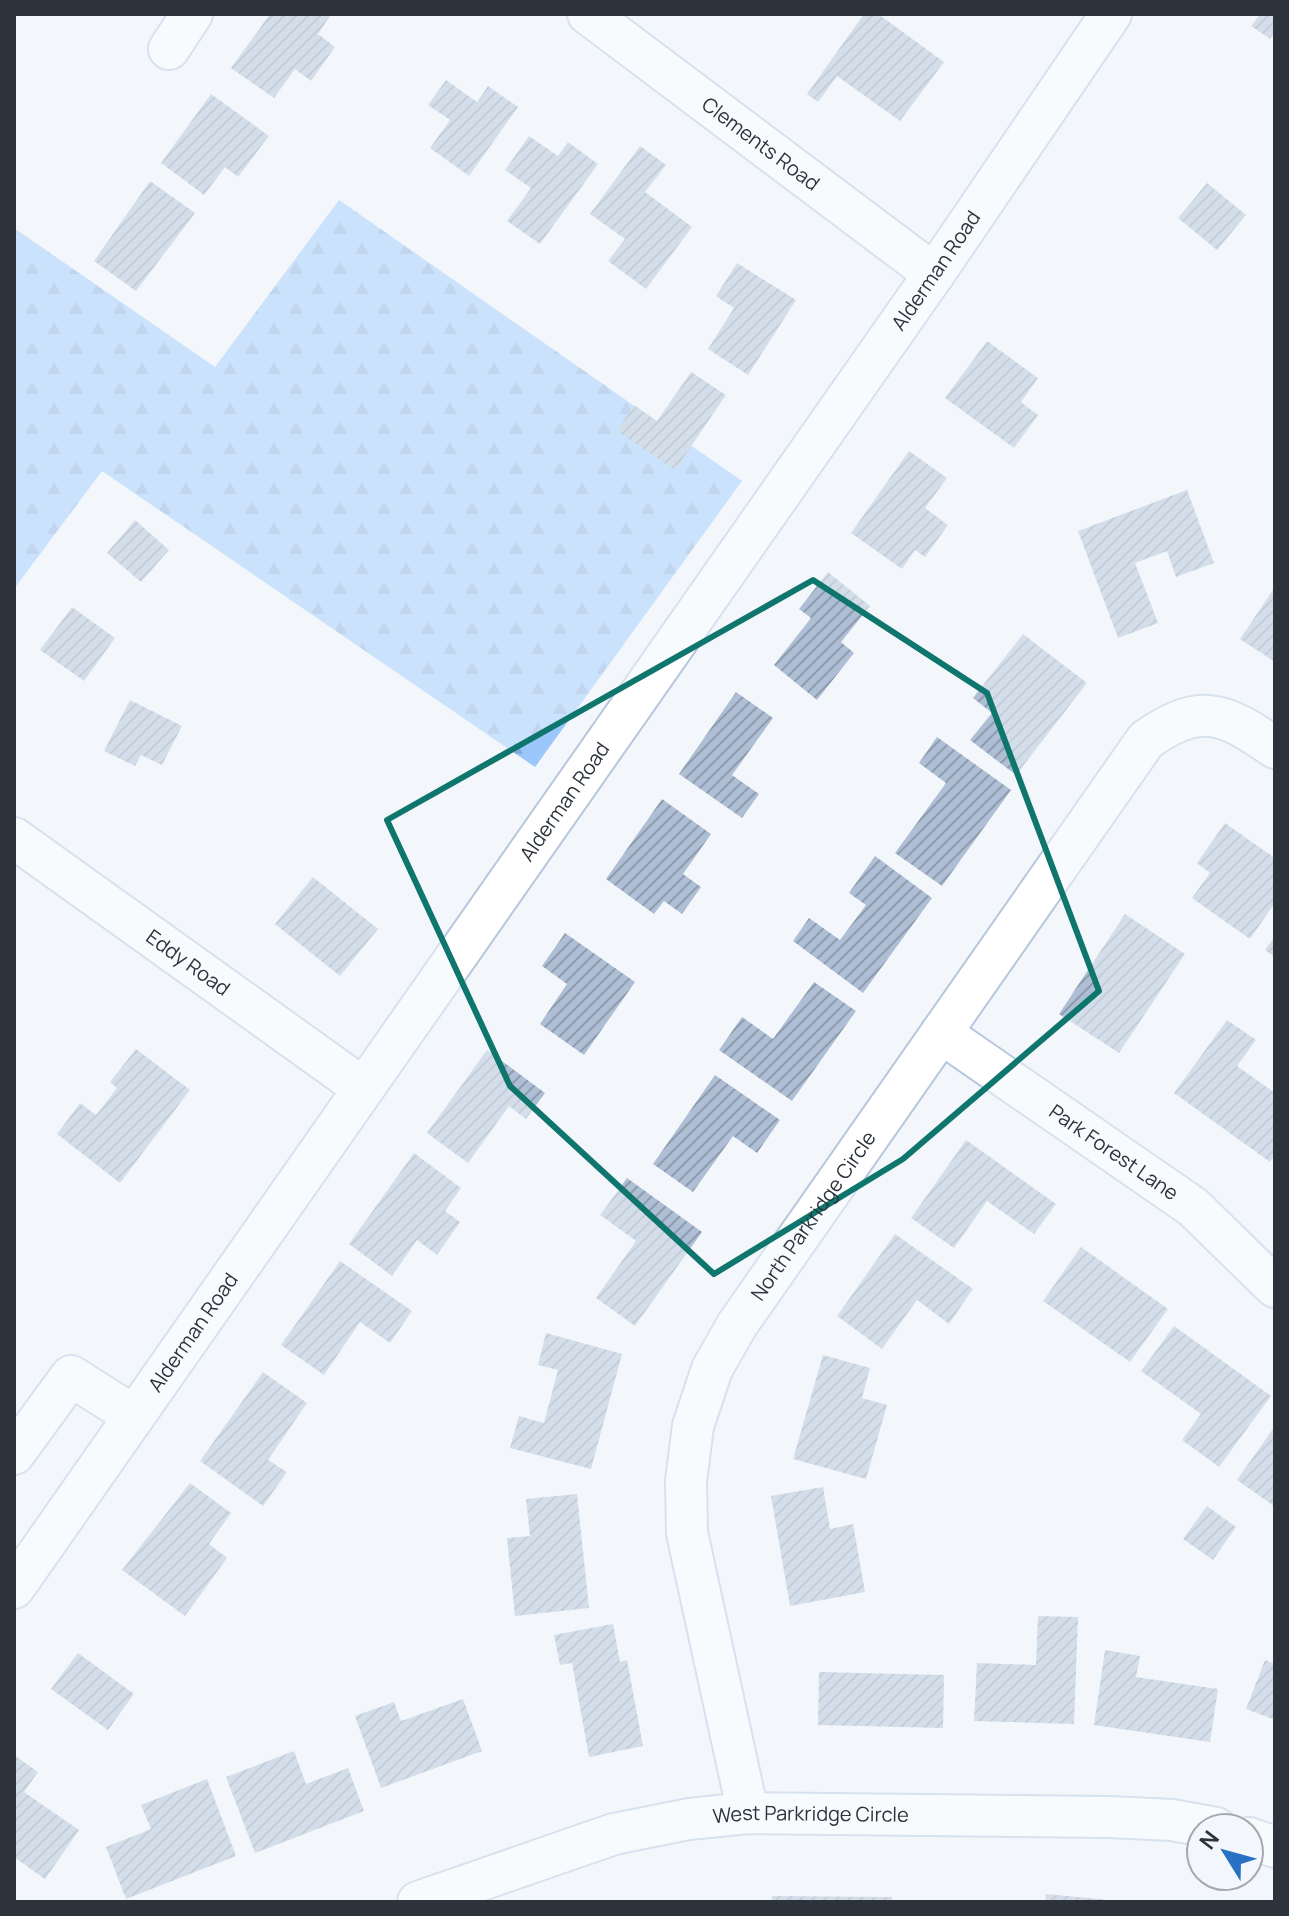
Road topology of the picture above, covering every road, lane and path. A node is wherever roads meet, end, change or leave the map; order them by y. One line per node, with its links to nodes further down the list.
1 (192, 14): 4 (street)
2 (588, 14): 5 (street, Clements Road)
3 (1111, 14): 5 (street, Alderman Road)
4 (169, 49)
5 (934, 274): 9 (street, Alderman Road)
6 (1275, 748): 8 (street, North Parkridge Circle)
7 (14, 838): 9 (street, Eddy Road)
8 (941, 1033): 10 (street, Park Forest Lane); 14 (street, North Parkridge Circle)
9 (363, 1088): 11 (street, Alderman Road)
10 (1275, 1287)
11 (134, 1416): 12 (street); 13 (street, Alderman Road)
12 (14, 1454)
13 (14, 1588)
14 (748, 1813): 15 (street, West Parkridge Circle); 16 (street, West Parkridge Circle)
15 (1185, 1822)
16 (418, 1902)

